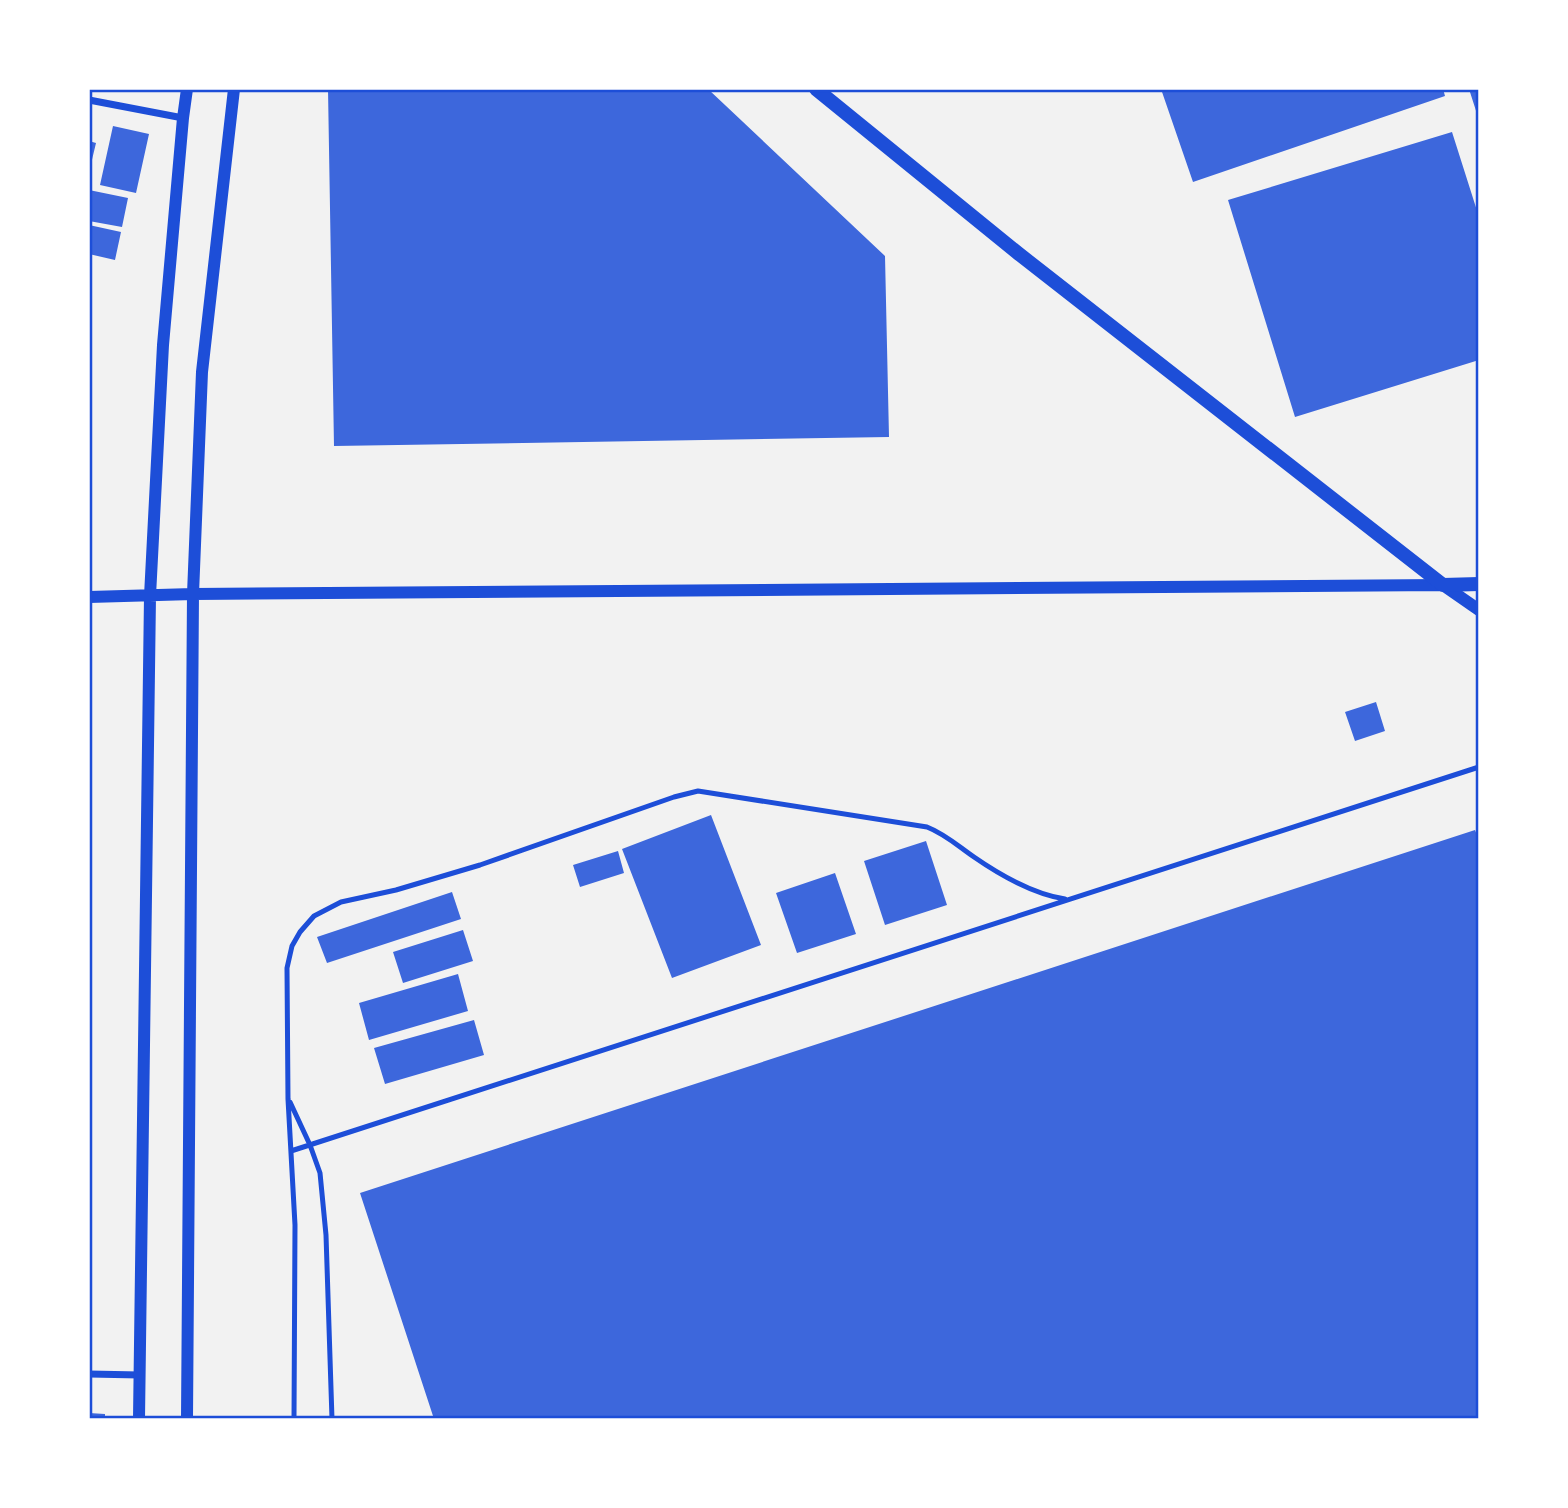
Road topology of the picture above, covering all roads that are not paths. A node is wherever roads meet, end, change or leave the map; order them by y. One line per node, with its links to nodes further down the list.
1 (187, 89): 5 (street)
2 (234, 89): 8 (street)
3 (816, 89): 7 (main road)
4 (89, 100): 5 (street)
5 (183, 118): 9 (street)
6 (1479, 584): 7 (main road)
7 (1443, 585): 8 (street); 11 (street)
8 (193, 594): 9 (street); 20 (street)
9 (149, 596): 10 (street); 18 (street)
10 (89, 597)
11 (1479, 610)
12 (1479, 767): 13 (lane)
13 (1065, 899): 14 (lane); 15 (lane)
14 (289, 1099): 15 (lane); 16 (lane)
15 (310, 1145): 16 (lane); 22 (lane)
16 (291, 1151): 21 (lane)
17 (89, 1374): 18 (street)
18 (140, 1375): 19 (street)
19 (139, 1419)
20 (187, 1419)
21 (295, 1419)
22 (332, 1419)

